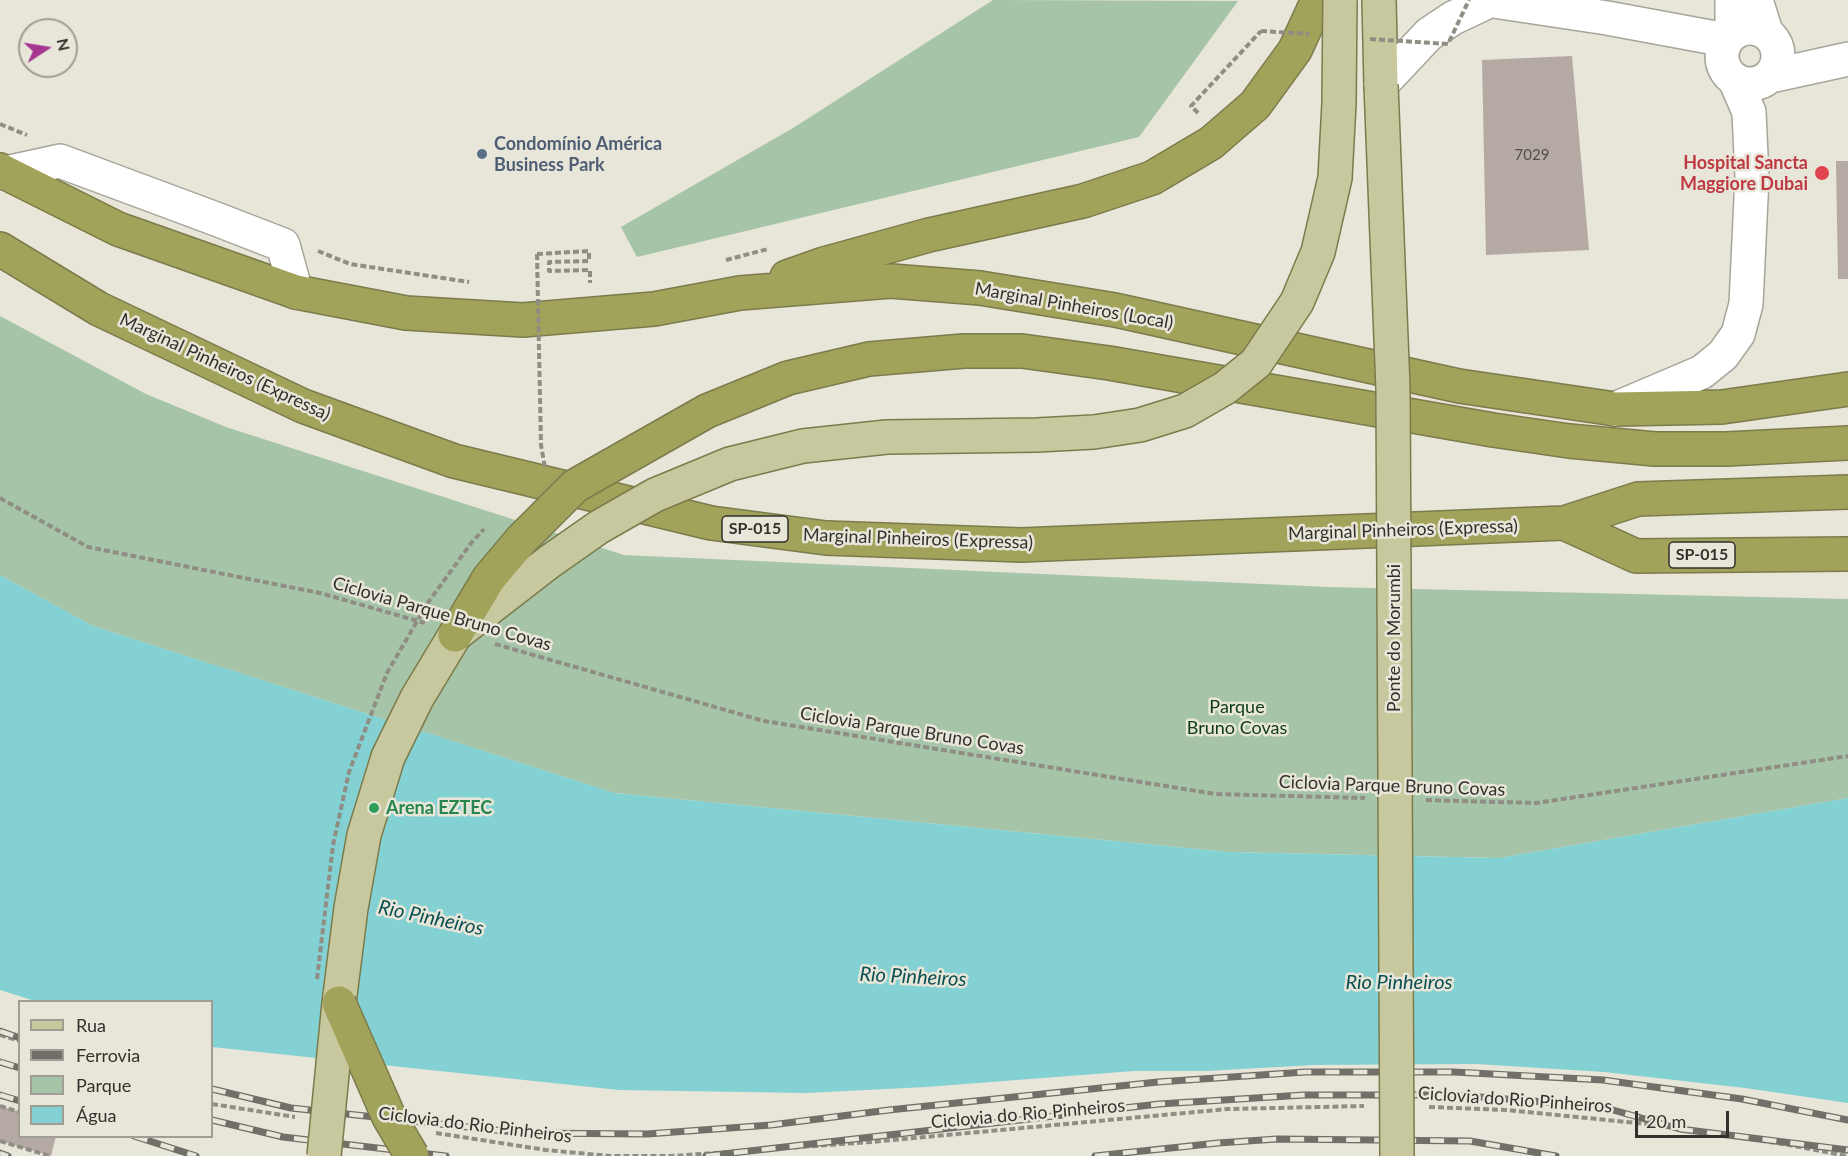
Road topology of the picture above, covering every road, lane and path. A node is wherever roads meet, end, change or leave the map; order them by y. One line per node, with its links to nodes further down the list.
1 (1318, 0): 30 (highway)
2 (1340, 0): 40 (main road, bridge)
3 (1379, 0): 16 (main road, Ponte do Morumbi)
4 (1482, 0): 11 (path, bridge); 13 (street); 16 (street)
5 (1732, 0): 13 (street)
6 (1756, 0): 10 (street)
7 (1290, 27): 9 (path)
8 (1261, 31): 17 (path)
9 (1286, 37)
10 (1771, 38): 12 (street); 13 (street); 15 (street)
11 (1448, 44)
12 (1848, 52)
13 (1729, 56): 15 (street); 32 (street)
14 (1848, 59): 15 (street)
15 (1771, 76)
16 (1381, 85): 58 (main road, Ponte do Morumbi, bridge)
17 (1204, 118)
18 (0, 124): 19 (path)
19 (36, 138)
20 (2, 172): 29 (highway, Marginal Pinheiros (Local)); 29 (street)
21 (310, 247): 25 (path)
22 (779, 247): 24 (path)
23 (0, 249): 37 (highway, Marginal Pinheiros (Expressa) / SP-015)
24 (724, 260)
25 (472, 282)
26 (580, 283): 34 (path, bridge)
27 (537, 284): 28 (path)
28 (548, 284)
29 (296, 292): 30 (highway, Marginal Pinheiros (Local))
30 (740, 293): 32 (highway, Marginal Pinheiros (Local))
31 (1848, 389): 32 (highway, Marginal Pinheiros (Local))
32 (1615, 409)
33 (1848, 443): 40 (highway, bridge)
34 (542, 472)
35 (1848, 492): 37 (highway)
36 (0, 498): 40 (path, Ciclovia Parque Bruno Covas)
37 (1564, 523): 39 (highway, Marginal Pinheiros (Expressa) / SP-015)
38 (488, 526): 45 (path, bridge)
39 (1848, 554)
40 (445, 630): 45 (main road)
41 (492, 643): 43 (path, Ciclovia Parque Bruno Covas)
42 (1848, 756): 44 (path, Ciclovia Parque Bruno Covas)
43 (1370, 798)
44 (1417, 800)
45 (327, 996): 55 (highway, bridge); 57 (main road, bridge)
46 (0, 1035): 47 (path)
47 (18, 1040)
48 (213, 1104): 53 (path)
49 (0, 1106): 52 (path)
50 (1366, 1107): 55 (path, Ciclovia do Rio Pinheiros)
51 (1423, 1107): 59 (path, Ciclovia do Rio Pinheiros)
52 (18, 1111)
53 (298, 1117)
54 (0, 1141): 56 (path)
55 (419, 1144)
56 (50, 1156)
57 (324, 1156)
58 (1397, 1156)
59 (1847, 1156)

